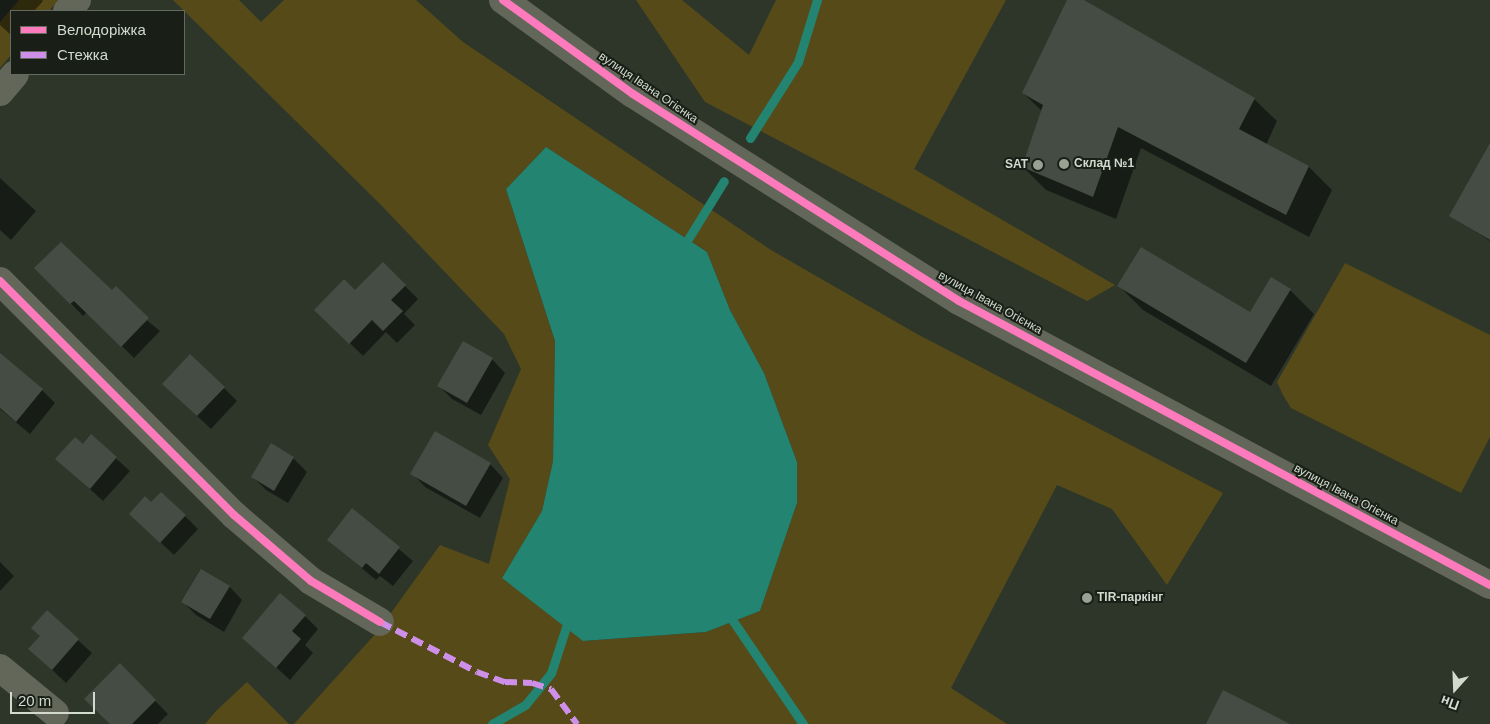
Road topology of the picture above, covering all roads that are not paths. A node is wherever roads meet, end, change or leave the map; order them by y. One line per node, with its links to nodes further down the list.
1 (77, 0): 3 (street)
2 (503, 0): 7 (street, вулиця Івана Огієнка)
3 (68, 10)
4 (14, 75): 5 (street)
5 (0, 92)
6 (0, 281): 8 (street)
7 (1490, 585)
8 (380, 622)
9 (0, 668): 10 (street)
10 (55, 713)

